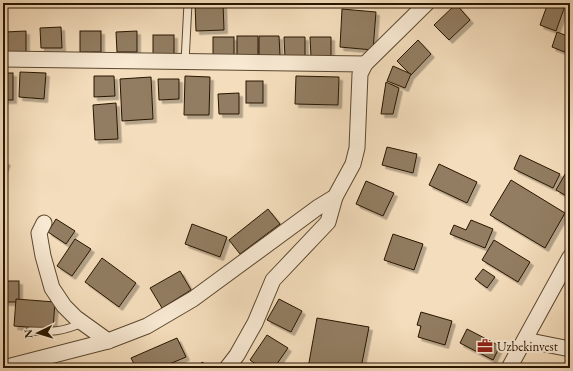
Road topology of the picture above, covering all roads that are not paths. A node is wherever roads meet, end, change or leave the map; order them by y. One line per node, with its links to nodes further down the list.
1 (188, 3): 4 (lane)
2 (427, 3): 5 (street)
3 (3, 59): 4 (street)
4 (185, 62): 5 (street)
5 (366, 64): 6 (street)
6 (335, 197): 12 (street); 15 (street)
7 (44, 223): 9 (street)
8 (570, 257): 11 (street)
9 (82, 323): 10 (lane); 12 (street)
10 (30, 331)
11 (525, 340): 13 (street); 16 (street)
12 (108, 341): 14 (street)
13 (570, 349)
14 (3, 368)
15 (227, 368)
16 (509, 368)

